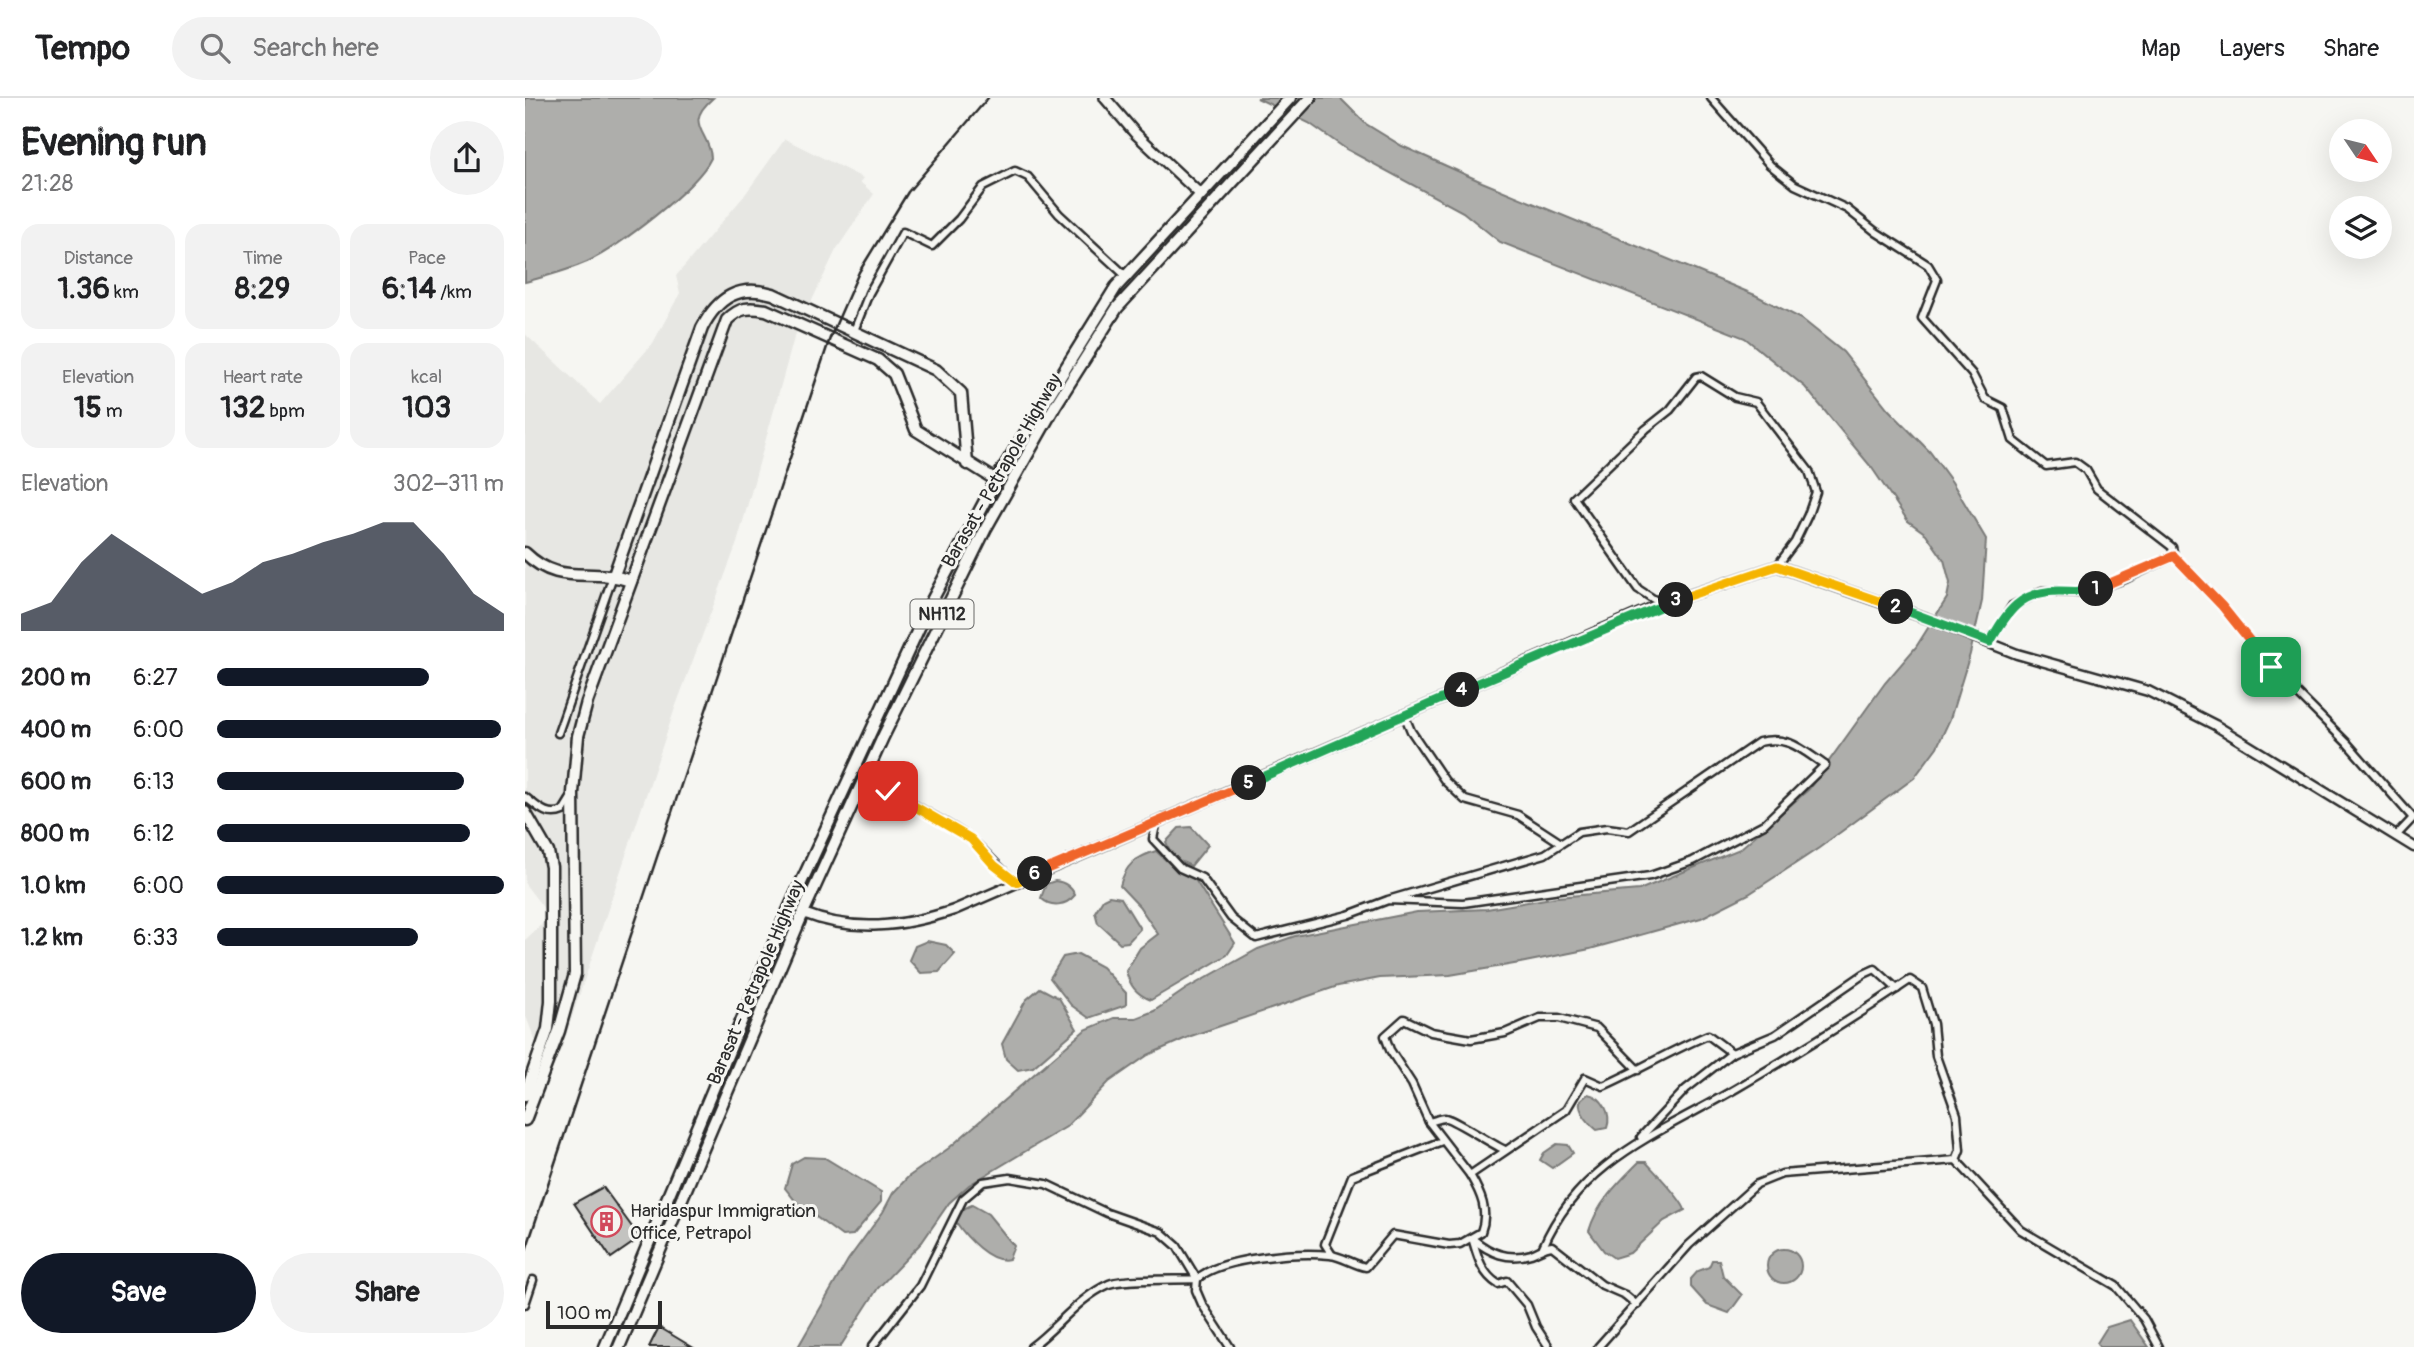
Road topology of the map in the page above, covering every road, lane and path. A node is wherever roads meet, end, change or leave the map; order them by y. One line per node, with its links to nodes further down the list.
1 (1105, 98): 5 (main road)
2 (1290, 98): 5 (highway, Barasat - Petrapole Highway / NH112)
3 (1310, 98): 21 (highway, Barasat - Petrapole Highway / NH112)
4 (1711, 98): 11 (street)
5 (1201, 195): 6 (highway, Barasat - Petrapole Highway / NH112)
6 (1126, 276): 7 (street); 9 (highway, Barasat - Petrapole Highway / NH112)
7 (854, 331): 8 (highway); 13 (highway)
8 (967, 464): 9 (highway); 14 (highway)
9 (996, 480): 50 (highway, Barasat - Petrapole Highway / NH112)
10 (525, 553): 13 (highway)
11 (2174, 556): 16 (street); 26 (street)
12 (1777, 566): 15 (street); 15 (street); 16 (street)
13 (614, 575): 14 (highway); 17 (street)
14 (631, 581): 18 (highway)
15 (1661, 604): 19 (street)
16 (1988, 642): 26 (street)
17 (569, 696): 18 (street); 20 (street)
18 (586, 702): 22 (highway)
19 (1404, 715): 25 (street); 27 (street)
20 (558, 733)
21 (867, 774): 29 (street); 31 (highway, Barasat - Petrapole Highway / NH112)
22 (573, 793): 23 (street); 36 (highway)
23 (525, 797)
24 (525, 811): 35 (highway)
25 (1156, 825): 29 (street); 30 (street)
26 (2396, 836): 28 (street)
27 (1561, 843): 30 (street); 30 (street)
28 (2414, 847)
29 (1016, 882): 31 (street)
30 (1388, 900)
31 (803, 913): 51 (highway, Barasat - Petrapole Highway / NH112)
32 (1897, 989): 33 (street); 39 (street); 41 (street)
33 (1732, 1053): 34 (street); 39 (street)
34 (1638, 1070): 37 (street); 40 (street)
35 (525, 1095)
36 (525, 1120)
37 (1429, 1122): 38 (street); 40 (street)
38 (1442, 1141): 42 (street); 45 (street)
39 (1638, 1141): 44 (street)
40 (1505, 1150): 42 (street)
41 (1956, 1160): 49 (street); 57 (street)
42 (1470, 1175): 43 (street)
43 (1473, 1239): 44 (street); 45 (street); 55 (street)
44 (1543, 1247): 49 (street)
45 (1332, 1255): 46 (street)
46 (1197, 1279): 52 (street); 53 (street); 54 (street)
47 (533, 1280): 48 (street)
48 (525, 1304)
49 (1637, 1305): 56 (street)
50 (605, 1347)
51 (619, 1347)
52 (872, 1347)
53 (1031, 1347)
54 (1230, 1347)
55 (1549, 1347)
56 (1598, 1347)
57 (2159, 1347)

